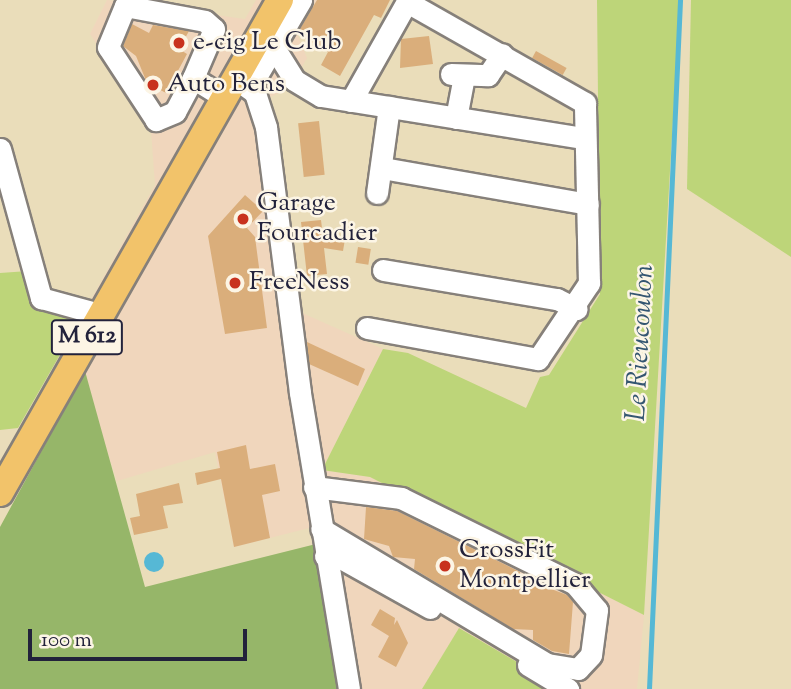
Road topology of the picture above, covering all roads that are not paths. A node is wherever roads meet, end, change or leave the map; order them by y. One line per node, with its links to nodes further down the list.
1 (270, 0): 8 (main road, M 612)
2 (280, 0): 8 (main road, M 612)
3 (302, 0): 5 (street)
4 (407, 1): 6 (street); 9 (street)
5 (275, 49): 8 (street); 9 (street)
6 (502, 54): 11 (street); 12 (street)
7 (193, 78): 7 (street); 8 (street)
8 (234, 86): 19 (main road, M 612); 21 (street)
9 (351, 101): 10 (street)
10 (388, 107): 11 (street); 14 (street)
11 (456, 118): 12 (street)
12 (584, 138): 16 (street)
13 (0, 149): 19 (street)
14 (382, 168): 15 (street); 16 (street)
15 (377, 193)
16 (588, 204): 18 (street)
17 (383, 270): 18 (street)
18 (577, 309): 20 (street)
19 (99, 314): 22 (main road, M 612)
20 (367, 328)
21 (314, 487): 23 (street); 23 (street)
22 (0, 493)
23 (321, 529): 24 (street)
24 (325, 556): 25 (street); 26 (street)
25 (349, 689)
26 (568, 689)

